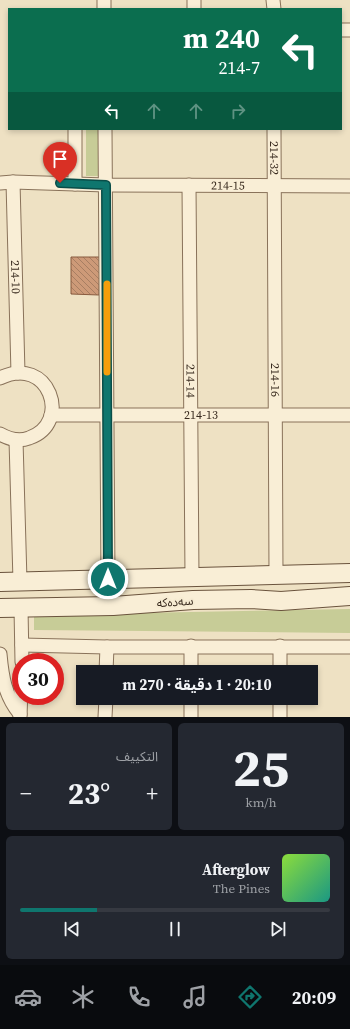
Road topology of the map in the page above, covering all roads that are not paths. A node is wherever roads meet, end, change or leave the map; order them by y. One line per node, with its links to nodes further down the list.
1 (75, 130): 5 (street)
2 (106, 130): 6 (street)
3 (274, 130): 8 (street, 214-32)
4 (7, 182): 5 (street, 214-15); 10 (street, 214-10)
5 (75, 184): 6 (street, 214-15)
6 (106, 185): 7 (street, 214-15); 13 (street)
7 (189, 185): 8 (street, 214-15); 14 (street, 214-14)
8 (275, 186): 9 (street, 214-15); 15 (street, 214-16)
9 (350, 186)
10 (18, 373): 11 (street); 12 (street)
11 (0, 378)
12 (51, 415): 13 (street, 214-13); 18 (street)
13 (107, 415): 14 (street, 214-13); 23 (street)
14 (191, 415): 15 (street, 214-13); 22 (street, 214-14)
15 (276, 415): 16 (street, 214-13); 20 (street, 214-16)
16 (350, 415)
17 (0, 434): 18 (street)
18 (16, 440): 24 (street)
19 (350, 573): 20 (main road, سەدەکە)
20 (276, 574): 21 (main road, سەدەکە)
21 (250, 575): 22 (main road, سەدەکە); 27 (main road)
22 (197, 576): 23 (main road, سەدەکە); 28 (main road)
23 (108, 579): 24 (main road, سەدەکە)
24 (20, 581): 25 (main road, سەدەکە)
25 (0, 582)
26 (350, 596): 27 (main road, سەدەکە)
27 (250, 599): 28 (main road, سەدەکە)
28 (202, 600): 30 (main road, سەدەکە)
29 (0, 608): 30 (main road, سەدەکە)
30 (21, 608): 31 (street)
31 (22, 645): 35 (street); 36 (street)
32 (191, 646): 33 (street); 35 (street); 39 (street)
33 (280, 646): 34 (street); 40 (street)
34 (350, 646)
35 (107, 647): 38 (street)
36 (22, 653)
37 (0, 654): 45 (street)
38 (106, 665)
39 (191, 665)
40 (280, 665)
41 (20, 705): 45 (street)
42 (106, 705): 46 (street)
43 (191, 705): 47 (street)
44 (280, 705): 48 (street)
45 (20, 715)
46 (105, 717)
47 (191, 717)
48 (280, 717)

